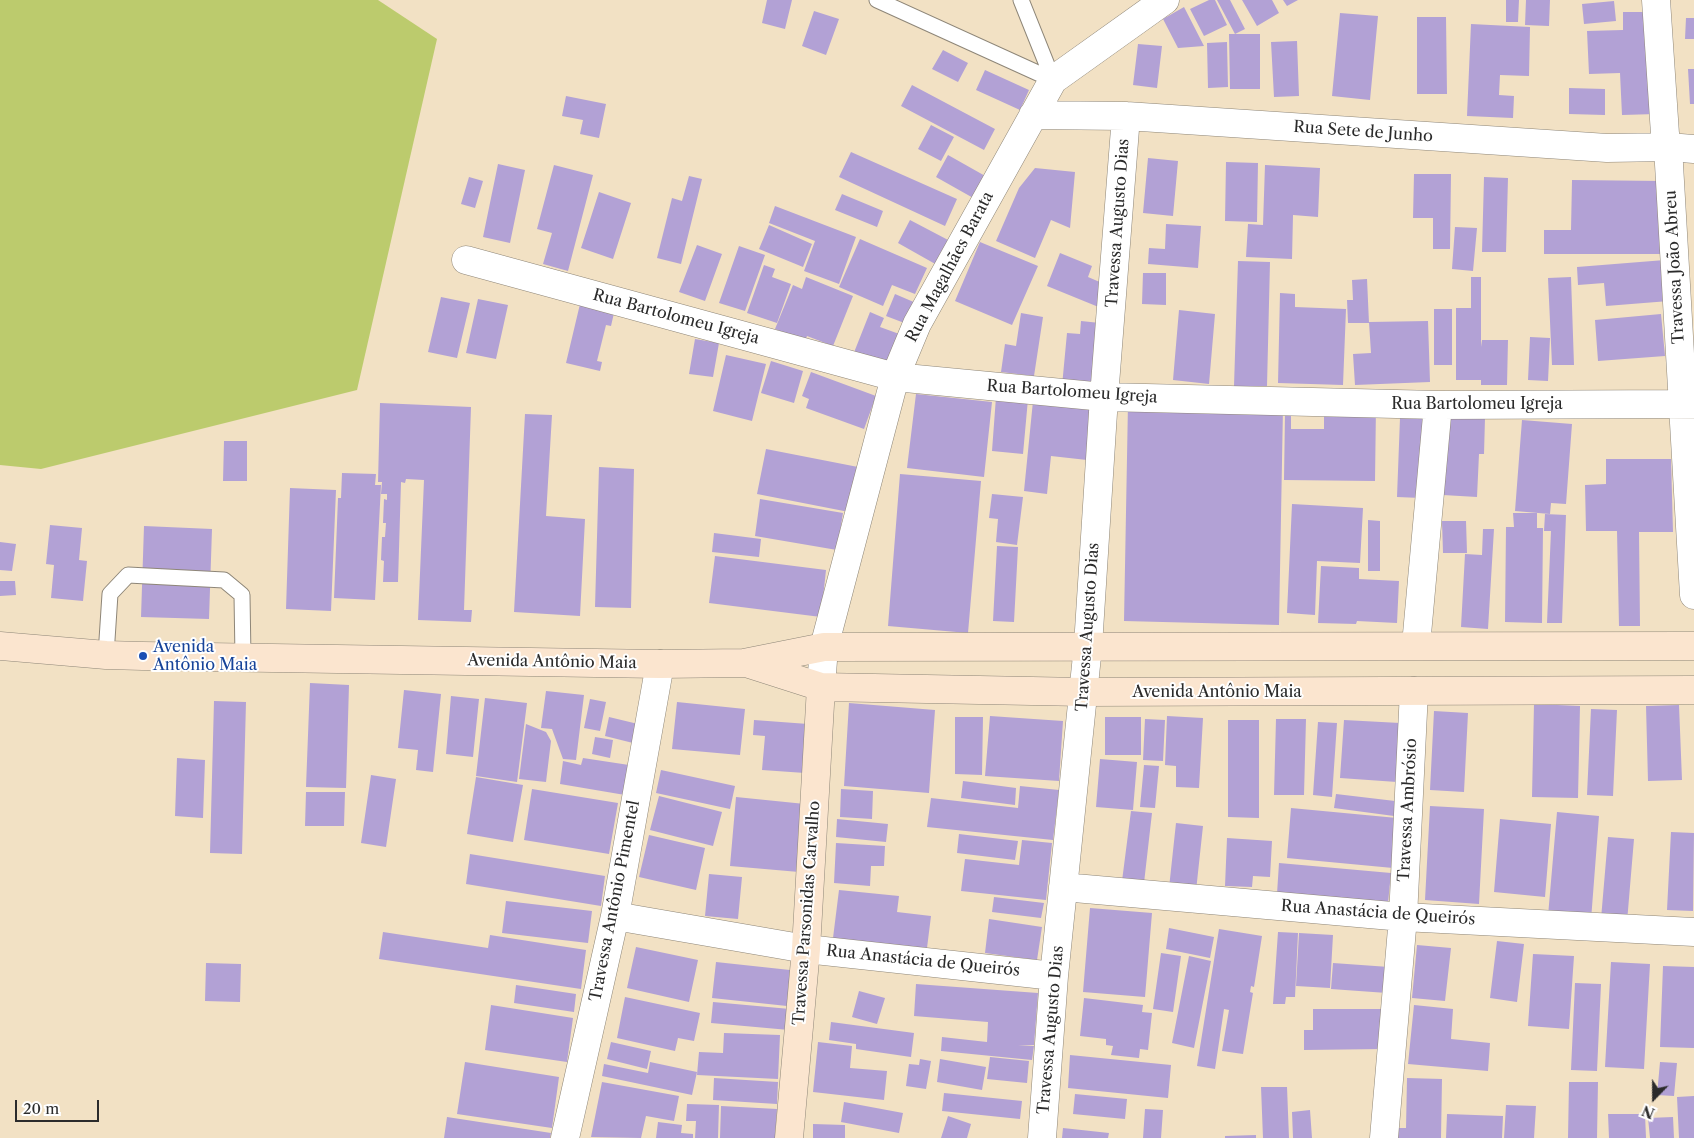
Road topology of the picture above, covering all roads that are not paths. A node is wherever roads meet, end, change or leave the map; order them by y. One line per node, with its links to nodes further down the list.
1 (877, 0): 5 (lane)
2 (1021, 0): 5 (lane)
3 (1165, 0): 5 (street, Rua Magalhães Barata)
4 (1656, 0): 8 (street, Travessa João Abreu)
5 (1053, 80): 6 (street, Rua Magalhães Barata)
6 (1033, 115): 7 (street, Rua Sete de Junho); 10 (street, Rua Magalhães Barata)
7 (1126, 116): 8 (street, Rua Sete de Junho); 11 (street, Travessa Augusto Dias)
8 (1681, 148): 12 (street, Travessa João Abreu)
9 (466, 260): 10 (street, Rua Bartolomeu Igreja)
10 (895, 377): 11 (street, Rua Bartolomeu Igreja); 19 (street, Rua Magalhães Barata)
11 (1104, 397): 13 (street, Rua Bartolomeu Igreja); 17 (street, Travessa Augusto Dias)
12 (1688, 404): 13 (street, Rua Bartolomeu Igreja); 14 (street, Travessa João Abreu)
13 (1438, 405): 15 (street)
14 (1694, 595)
15 (1416, 645): 17 (main road, Avenida Antônio Maia); 18 (main road, Avenida Antônio Maia)
16 (0, 646): 20 (main road, Avenida Antônio Maia)
17 (1088, 646): 19 (main road, Avenida Antônio Maia); 27 (street, Travessa Augusto Dias)
18 (1694, 646)
19 (824, 647): 22 (main road, Avenida Antônio Maia); 24 (street, Rua Magalhães Barata)
20 (106, 655): 21 (main road, Avenida Antônio Maia); 21 (lane)
21 (243, 658): 23 (main road, Avenida Antônio Maia)
22 (744, 663): 23 (main road, Avenida Antônio Maia); 24 (main road, Avenida Antônio Maia)
23 (660, 664): 29 (street, Travessa Antônio Pimentel)
24 (821, 687): 27 (main road, Avenida Antônio Maia); 32 (main road, Travessa Parsonidas Carvalho)
25 (1694, 690): 26 (main road, Avenida Antônio Maia)
26 (1414, 691): 27 (main road, Avenida Antônio Maia); 30 (street, Travessa Ambrósio)
27 (1084, 692): 28 (street, Travessa Augusto Dias)
28 (1063, 887): 30 (street, Rua Anastácia de Queirós); 33 (street, Travessa Augusto Dias)
29 (615, 916): 32 (street, Rua Anastácia de Queirós); 34 (street, Travessa Antônio Pimentel)
30 (1402, 917): 31 (street, Rua Anastácia de Queirós); 37 (street, Travessa Ambrósio)
31 (1694, 932)
32 (806, 948): 33 (street, Rua Anastácia de Queirós); 35 (main road, Travessa Parsonidas Carvalho)
33 (1054, 976): 36 (street, Travessa Augusto Dias)
34 (564, 1138)
35 (789, 1138)
36 (1042, 1138)
37 (1384, 1138)

